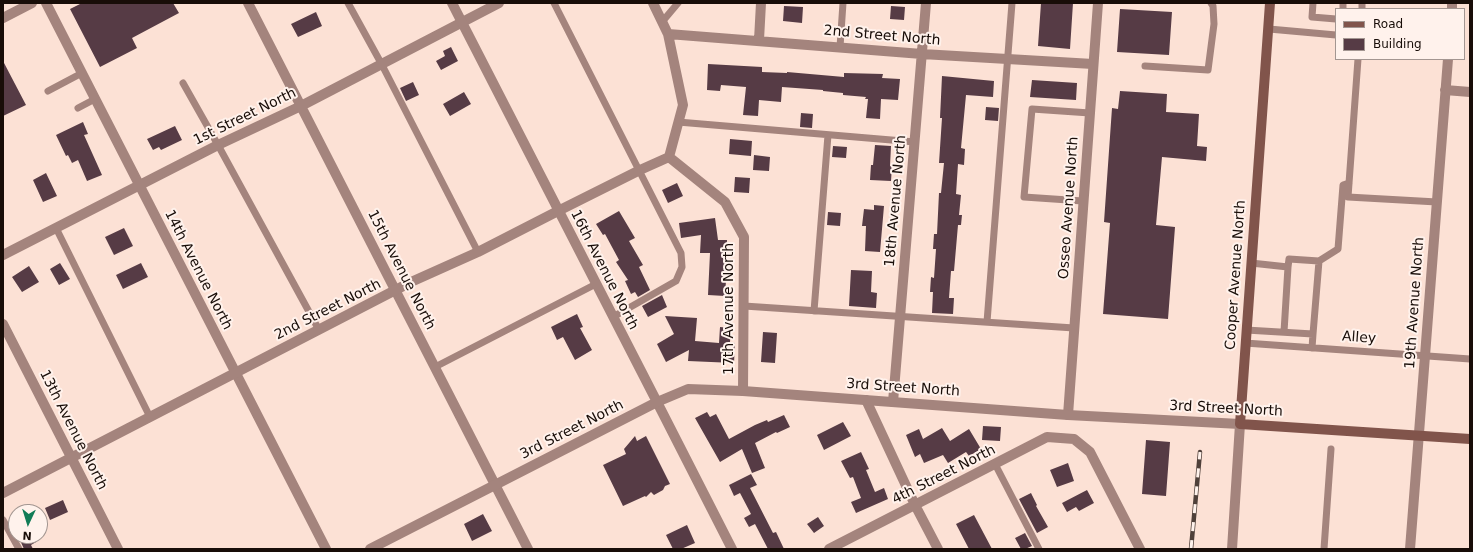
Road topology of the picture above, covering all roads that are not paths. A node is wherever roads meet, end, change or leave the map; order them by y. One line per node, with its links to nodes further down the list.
1 (32, 3): 18 (street)
2 (46, 3): 34 (street, 14th Avenue North)
3 (248, 3): 40 (street, 15th Avenue North)
4 (348, 3): 31 (lane)
5 (452, 3): 21 (street, 16th Avenue North)
6 (499, 3): 21 (street, 1st Street North)
7 (554, 3): 48 (lane)
8 (653, 3): 20 (street)
9 (678, 3): 20 (lane)
10 (761, 3): 25 (street)
11 (843, 3): 26 (lane)
12 (926, 3): 27 (street, 18th Avenue North)
13 (1012, 3): 28 (lane)
14 (1098, 3): 32 (street, Osseo Avenue North)
15 (1211, 3): 33 (lane)
16 (1270, 3): 22 (main road, Cooper Avenue North)
17 (1313, 3): 19 (lane)
18 (3, 18)
19 (1335, 19)
20 (662, 22): 23 (street)
21 (462, 23): 31 (street, 1st Street North); 53 (street, 16th Avenue North)
22 (1268, 29): 24 (lane); 58 (main road, Cooper Avenue North)
23 (668, 34): 25 (street, 2nd Street North); 43 (street)
24 (1335, 35)
25 (759, 40): 26 (street, 2nd Street North)
26 (840, 47): 27 (street, 2nd Street North)
27 (922, 54): 28 (street, 2nd Street North); 45 (street, 18th Avenue North)
28 (1008, 59): 32 (street, 2nd Street North); 66 (lane)
29 (1358, 60): 49 (lane)
30 (1448, 60): 36 (street, 19th Avenue North)
31 (381, 63): 40 (street, 1st Street North); 55 (lane)
32 (1093, 64): 42 (street, Osseo Avenue North)
33 (1145, 66)
34 (82, 73): 37 (lane); 39 (street, 14th Avenue North)
35 (183, 83): 46 (lane)
36 (1445, 90): 38 (street); 52 (street, 19th Avenue North)
37 (48, 91)
38 (1470, 92)
39 (95, 99): 41 (lane); 50 (street, 14th Avenue North)
40 (301, 106): 46 (street, 1st Street North); 61 (street, 15th Avenue North)
41 (78, 108)
42 (1090, 113): 51 (street, Osseo Avenue North); 51 (lane)
43 (678, 122): 44 (lane); 47 (street)
44 (828, 135): 45 (lane); 63 (lane)
45 (915, 142): 65 (street, 18th Avenue North)
46 (218, 145): 50 (street, 1st Street North); 69 (lane)
47 (669, 157): 48 (street, 2nd Street North); 62 (street, 17th Avenue North)
48 (640, 170): 53 (street, 2nd Street North); 64 (lane)
49 (1349, 183): 52 (lane); 57 (lane)
50 (139, 185): 54 (street, 1st Street North); 78 (street, 14th Avenue North)
51 (1083, 201): 68 (street, Osseo Avenue North)
52 (1437, 202): 75 (street, 19th Avenue North)
53 (558, 211): 55 (street, 2nd Street North); 60 (street, 16th Avenue North)
54 (56, 228): 56 (street, 1st Street North); 84 (lane)
55 (478, 252): 61 (street, 2nd Street North)
56 (3, 255)
57 (1319, 261): 59 (lane); 72 (lane)
58 (1251, 264): 59 (lane); 70 (main road, Cooper Avenue North)
59 (1288, 267): 71 (lane)
60 (596, 284): 64 (street, 16th Avenue North); 77 (lane)
61 (396, 290): 69 (street, 2nd Street North); 77 (street, 15th Avenue North)
62 (744, 306): 63 (lane); 79 (street, 17th Avenue North)
63 (814, 311): 65 (lane)
64 (613, 317): 81 (street, 16th Avenue North)
65 (900, 317): 66 (lane); 82 (street, 18th Avenue North)
66 (987, 322): 68 (lane)
67 (3, 324): 89 (street, 13th Avenue North)
68 (1074, 328): 83 (street, Osseo Avenue North)
69 (319, 330): 78 (street, 2nd Street North)
70 (1246, 330): 71 (lane); 73 (main road, Cooper Avenue North)
71 (1284, 332): 72 (lane)
72 (1313, 334): 74 (lane)
73 (1246, 343): 74 (lane, Alley); 85 (main road, Cooper Avenue North)
74 (1312, 348): 75 (lane, Alley)
75 (1425, 356): 76 (lane, Alley); 86 (street, 19th Avenue North)
76 (1470, 360)
77 (435, 367): 91 (street, 15th Avenue North)
78 (235, 373): 84 (street, 2nd Street North); 98 (street, 14th Avenue North)
79 (743, 390): 80 (street, 3rd Street North); 81 (street, 3rd Street North)
80 (866, 400): 82 (street, 3rd Street North); 93 (street)
81 (657, 402): 91 (street, 3rd Street North); 101 (street, 16th Avenue North)
82 (893, 402): 83 (street, 3rd Street North)
83 (1068, 415): 85 (street, 3rd Street North)
84 (150, 417): 89 (street, 2nd Street North)
85 (1240, 424): 86 (main road, 3rd Street North); 105 (street, Cooper Avenue North)
86 (1419, 435): 87 (main road, 3rd Street North); 107 (street, 19th Avenue North)
87 (1470, 439)
88 (1331, 449): 106 (lane)
89 (71, 458): 92 (street, 2nd Street North); 97 (street, 13th Avenue North)
90 (995, 464): 93 (street, 4th Street North); 103 (lane); 104 (street, 4th Street North)
91 (495, 485): 99 (street, 3rd Street North); 100 (street, 15th Avenue North)
92 (3, 493)
93 (914, 506): 95 (street, 4th Street North); 102 (street)
94 (3, 520): 96 (lane)
95 (833, 548)
96 (18, 549)
97 (118, 549)
98 (326, 549)
99 (370, 549)
100 (528, 549)
101 (732, 549)
102 (938, 549)
103 (1039, 549)
104 (1140, 549)
105 (1232, 549)
106 (1324, 549)
107 (1410, 549)

